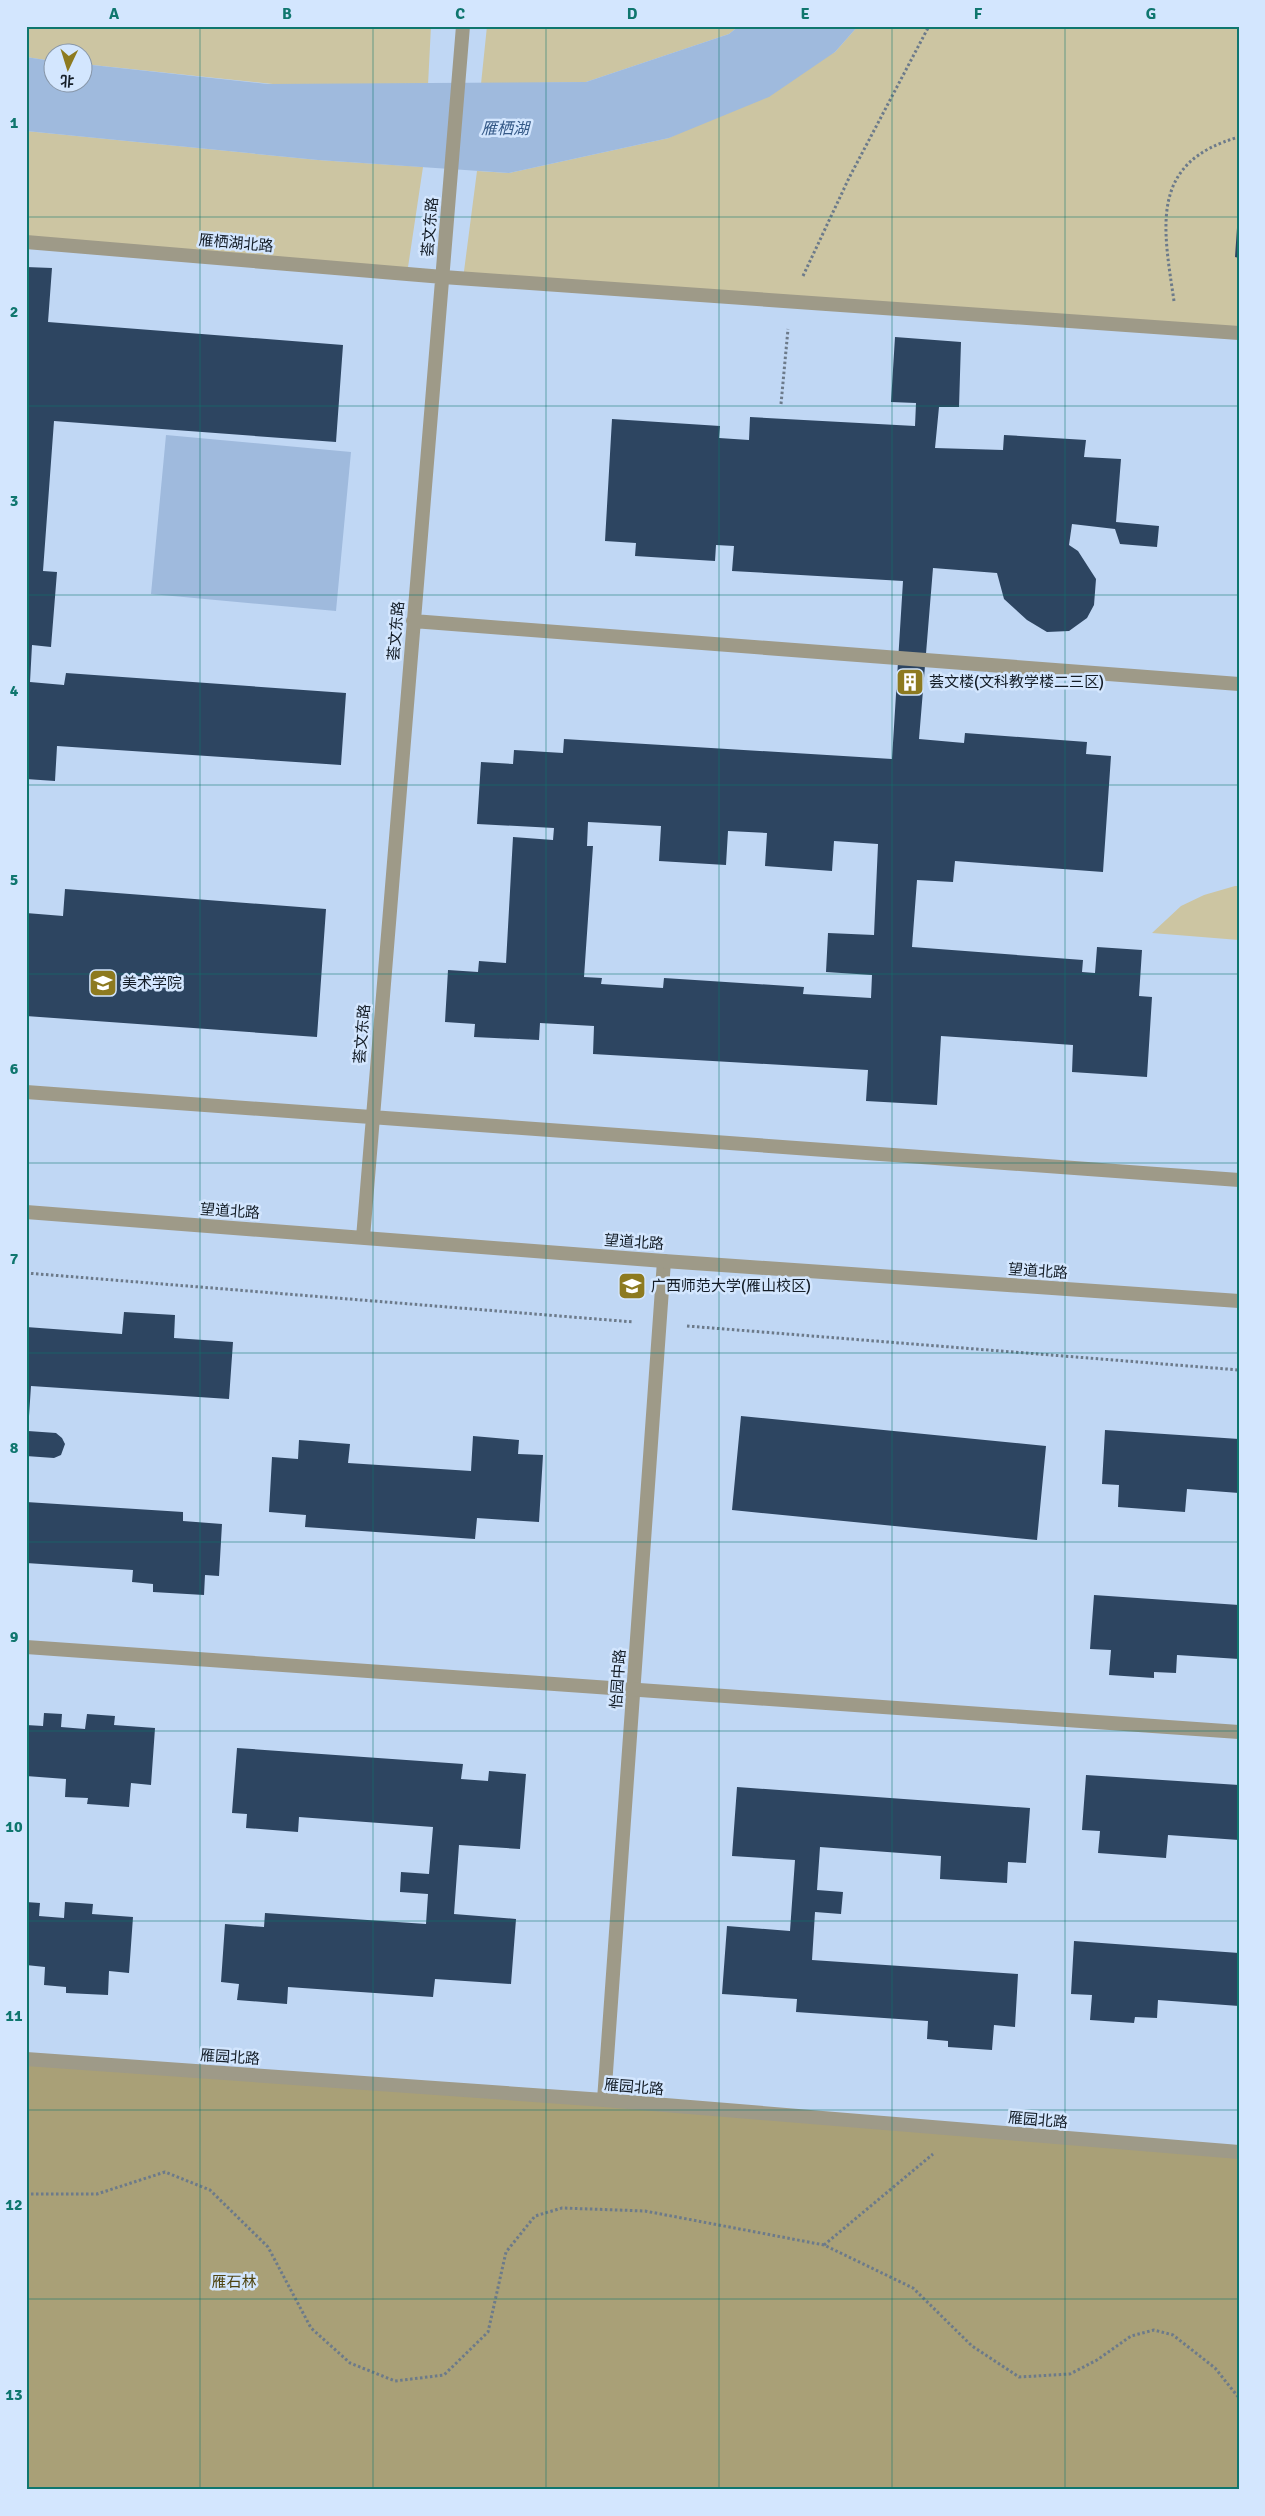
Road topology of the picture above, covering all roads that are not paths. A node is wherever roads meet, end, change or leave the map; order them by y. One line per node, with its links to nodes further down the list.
1 (463, 26): 3 (street, 荟文东路)
2 (26, 242): 3 (street, 雁栖湖北路)
3 (443, 277): 4 (street, 雁栖湖北路); 5 (street, 荟文东路)
4 (1239, 333)
5 (413, 621): 6 (street); 8 (street, 荟文东路)
6 (1239, 684)
7 (26, 1092): 8 (street)
8 (372, 1116): 9 (street); 11 (street, 荟文东路)
9 (1239, 1180)
10 (26, 1212): 11 (street, 望道北路)
11 (363, 1238): 12 (street, 望道北路)
12 (664, 1261): 13 (street, 望道北路); 15 (street, 怡园中路)
13 (1239, 1301)
14 (26, 1646): 15 (street)
15 (633, 1690): 16 (street); 18 (street, 怡园中路)
16 (1239, 1732)
17 (26, 2059): 18 (street, 雁园北路)
18 (604, 2100): 19 (street, 雁园北路)
19 (1239, 2152)

